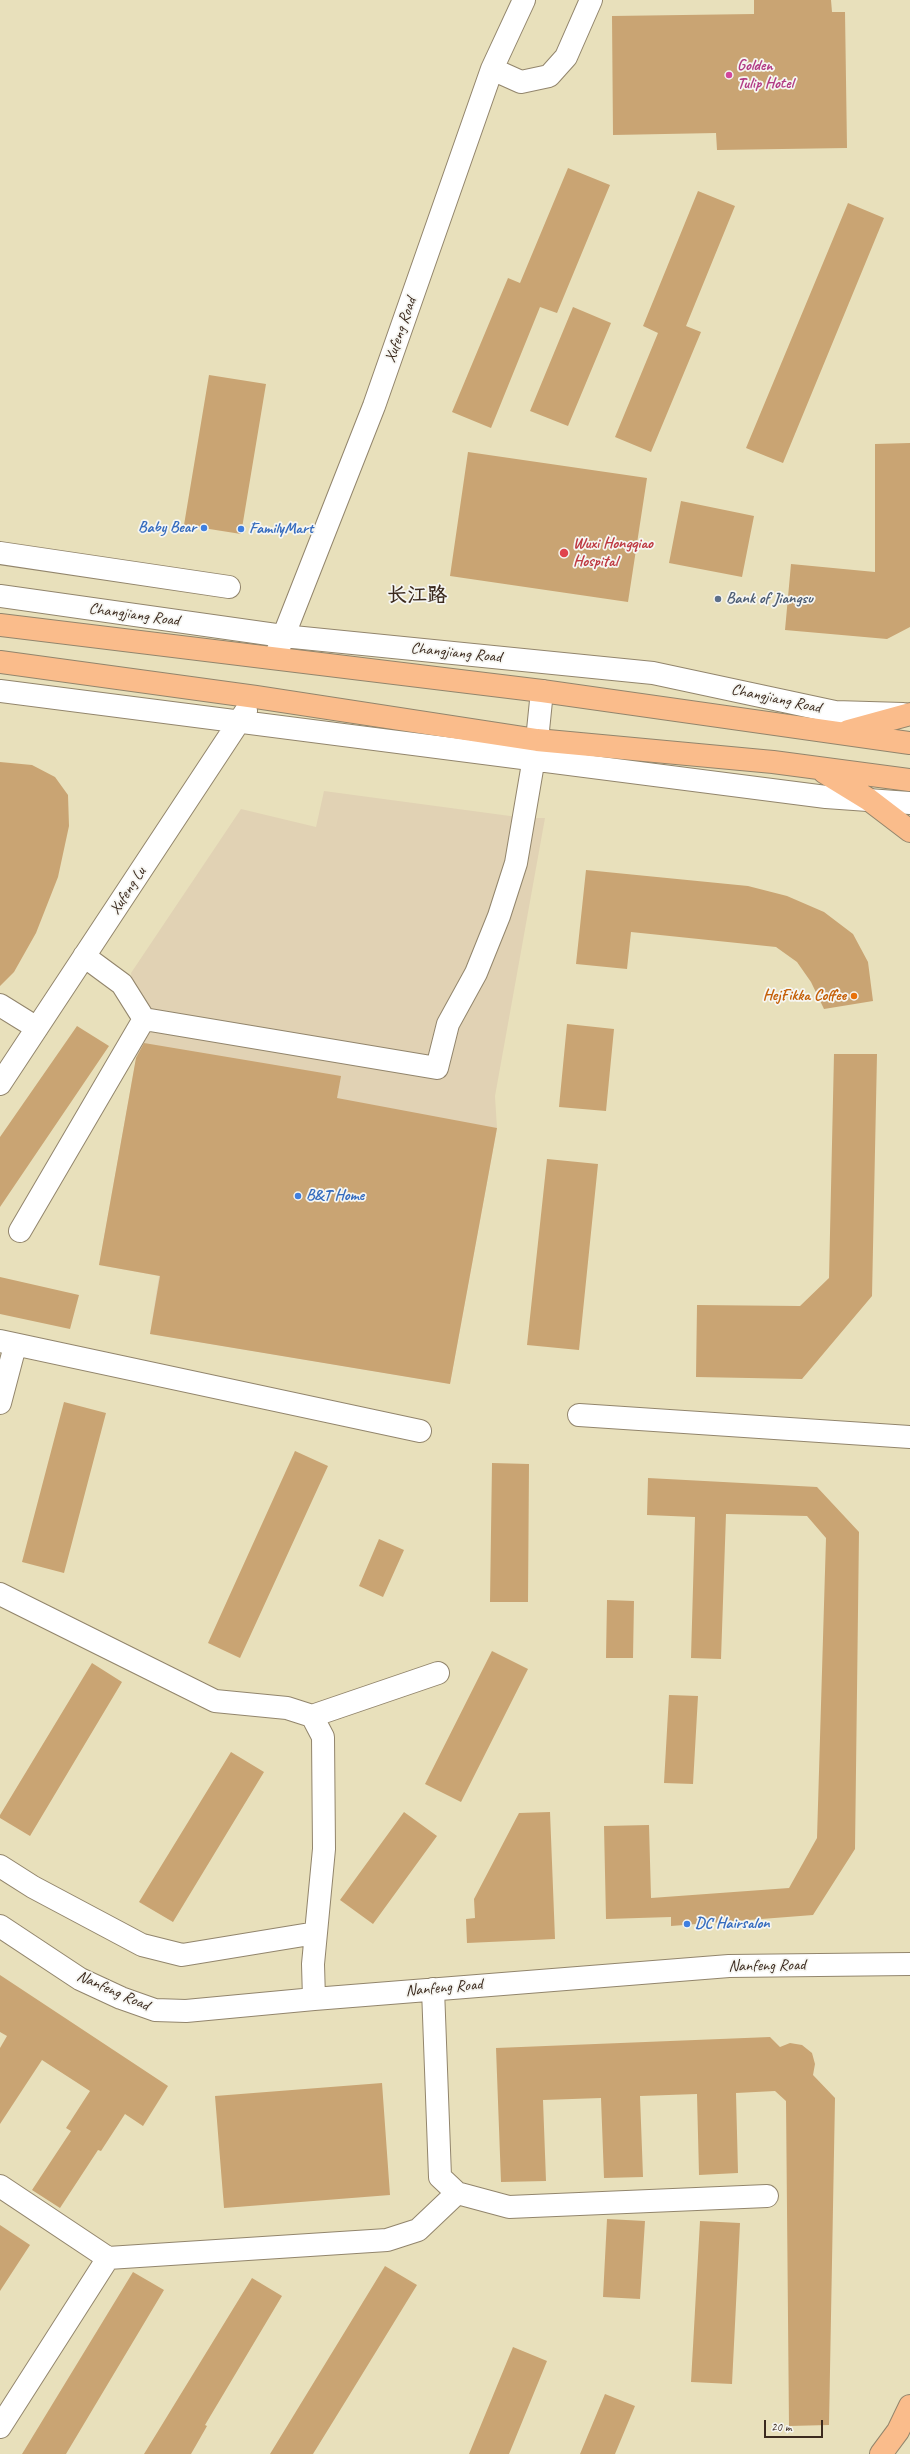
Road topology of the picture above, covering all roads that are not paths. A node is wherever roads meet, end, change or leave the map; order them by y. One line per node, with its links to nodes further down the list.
1 (524, 0): 3 (street, Xufeng Road)
2 (591, 0): 3 (street)
3 (492, 69): 8 (street, Xufeng Road)
4 (0, 553): 5 (street)
5 (229, 587)
6 (0, 596): 8 (street, Changjiang Road)
7 (0, 625): 9 (main road, Changjiang Road)
8 (283, 636): 9 (street, Xufeng Road); 14 (street, Changjiang Road)
9 (274, 660): 12 (main road, Changjiang Road)
10 (0, 662): 13 (main road)
11 (0, 691): 15 (street)
12 (542, 691): 16 (main road, Changjiang Road); 18 (street)
13 (256, 697): 15 (street, Xufeng Lu); 18 (main road)
14 (910, 714): 16 (main road)
15 (240, 721): 18 (street); 24 (street, Xufeng Lu)
16 (840, 733): 17 (main road, Changjiang Road)
17 (910, 743)
18 (535, 750): 19 (main road); 21 (street); 26 (street)
19 (818, 769): 20 (main road); 21 (main road)
20 (910, 780)
21 (868, 799): 22 (street); 23 (main road)
22 (910, 803)
23 (910, 831)
24 (84, 956): 26 (street); 27 (street, Xufeng Lu)
25 (0, 1004): 27 (street)
26 (144, 1019): 29 (street)
27 (37, 1028): 28 (street, Xufeng Lu)
28 (0, 1084)
29 (20, 1231)
30 (7, 1343): 31 (street); 33 (street)
31 (0, 1403)
32 (578, 1415): 34 (street)
33 (420, 1431)
34 (910, 1437)
35 (0, 1594): 37 (street)
36 (438, 1673): 37 (street)
37 (312, 1716): 40 (street)
38 (0, 1866): 40 (street)
39 (0, 1926): 43 (street, Nanfeng Road)
40 (316, 1933): 43 (street)
41 (910, 1964): 42 (street, Nanfeng Road)
42 (434, 1989): 43 (street, Nanfeng Road); 45 (street)
43 (314, 1999)
44 (0, 2186): 47 (street)
45 (457, 2193): 46 (street); 47 (street)
46 (767, 2196)
47 (108, 2258): 50 (street)
48 (910, 2406): 49 (main road)
49 (904, 2425): 51 (main road)
50 (0, 2427)
51 (881, 2454)

